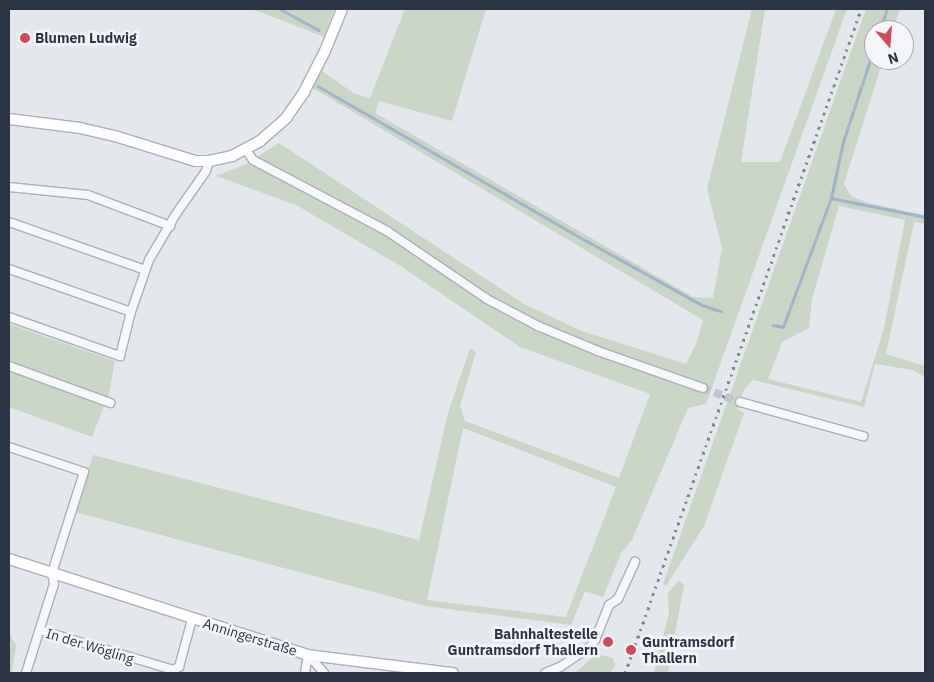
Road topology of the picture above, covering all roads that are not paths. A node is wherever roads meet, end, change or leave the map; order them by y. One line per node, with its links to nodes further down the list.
1 (342, 9): 3 (street)
2 (9, 120): 4 (street)
3 (246, 150): 4 (street); 13 (street)
4 (209, 161): 7 (street)
5 (9, 187): 7 (street)
6 (9, 222): 9 (street)
7 (170, 226): 9 (street)
8 (9, 269): 10 (street)
9 (145, 270): 10 (street)
10 (131, 312): 11 (street)
11 (9, 317)
12 (9, 366): 15 (street)
13 (703, 388)
14 (740, 402): 16 (street)
15 (110, 403)
16 (862, 436)
17 (9, 447): 20 (street)
18 (9, 559): 20 (street, Anningerstraße)
19 (635, 562): 28 (street)
20 (52, 573): 21 (street, Anningerstraße); 22 (street, In der Wögling)
21 (192, 619): 22 (street, In der Wögling); 23 (street, Anningerstraße)
22 (40, 630): 24 (street, In der Wögling)
23 (308, 655): 25 (street); 26 (street); 27 (street, Anningerstraße)
24 (26, 673)
25 (305, 673)
26 (324, 673)
27 (454, 673)
28 (545, 673)

